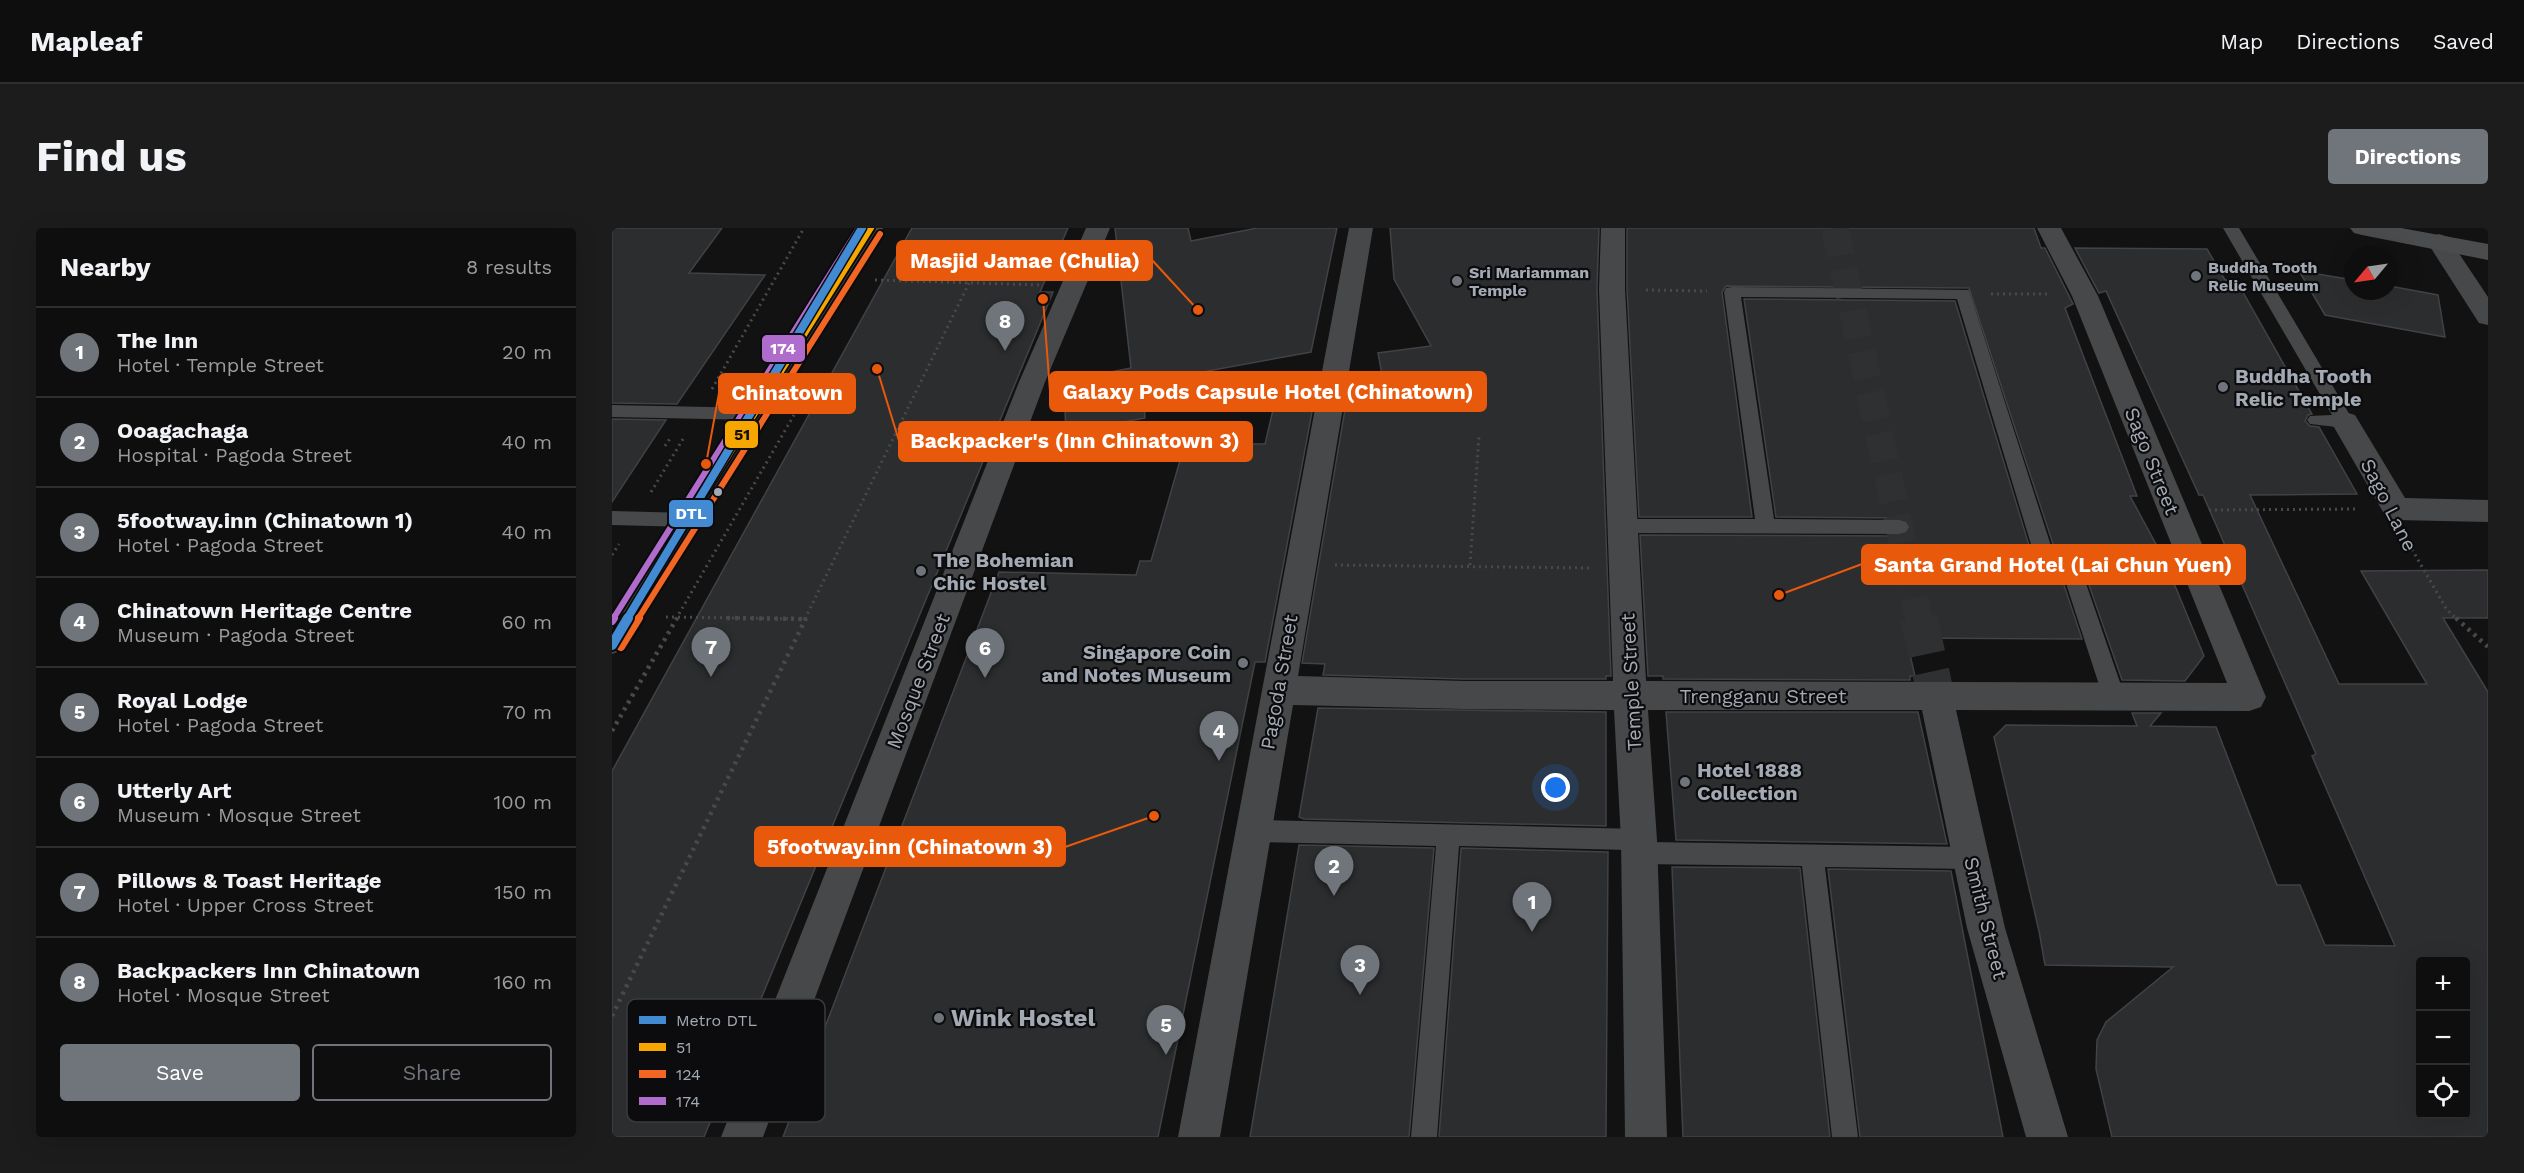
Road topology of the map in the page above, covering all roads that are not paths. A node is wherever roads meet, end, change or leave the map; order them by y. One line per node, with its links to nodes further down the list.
1 (871, 228): 12 (main road)
2 (1098, 228): 32 (street, Mosque Street)
3 (1361, 228): 22 (street, Pagoda Street)
4 (1613, 228): 18 (street, Temple Street)
5 (2049, 228): 26 (street, Sago Street)
6 (2231, 228): 14 (lane, Sago Lane)
7 (2362, 228): 8 (main road)
8 (2439, 242): 9 (main road); 10 (street)
9 (2488, 252)
10 (2488, 317)
11 (612, 411): 12 (lane)
12 (756, 414): 17 (main road)
13 (2316, 420): 14 (lane)
14 (2345, 422): 15 (street, Sago Lane)
15 (2488, 511)
16 (612, 518): 17 (lane)
17 (690, 520): 21 (main road)
18 (1624, 526): 19 (lane); 23 (street, Temple Street)
19 (1765, 526): 20 (lane); 25 (lane)
20 (1899, 527)
21 (620, 628)
22 (1277, 690): 23 (street, Trengganu Street); 27 (street, Pagoda Street)
23 (1630, 695): 24 (street, Trengganu Street); 29 (street, Temple Street)
24 (1936, 696): 25 (street, Trengganu Street); 31 (street, Smith Street)
25 (2114, 697): 26 (street, Trengganu Street)
26 (2249, 697)
27 (1255, 831): 28 (lane); 35 (street, Pagoda Street)
28 (1448, 835): 29 (lane); 36 (lane)
29 (1639, 846): 30 (lane); 37 (street, Temple Street)
30 (1812, 855): 31 (lane); 38 (lane)
31 (1971, 858): 39 (street, Smith Street)
32 (795, 999)
33 (748, 1122): 34 (street, Mosque Street)
34 (742, 1137)
35 (1199, 1137)
36 (1424, 1137)
37 (1646, 1137)
38 (1845, 1137)
39 (2047, 1137)

